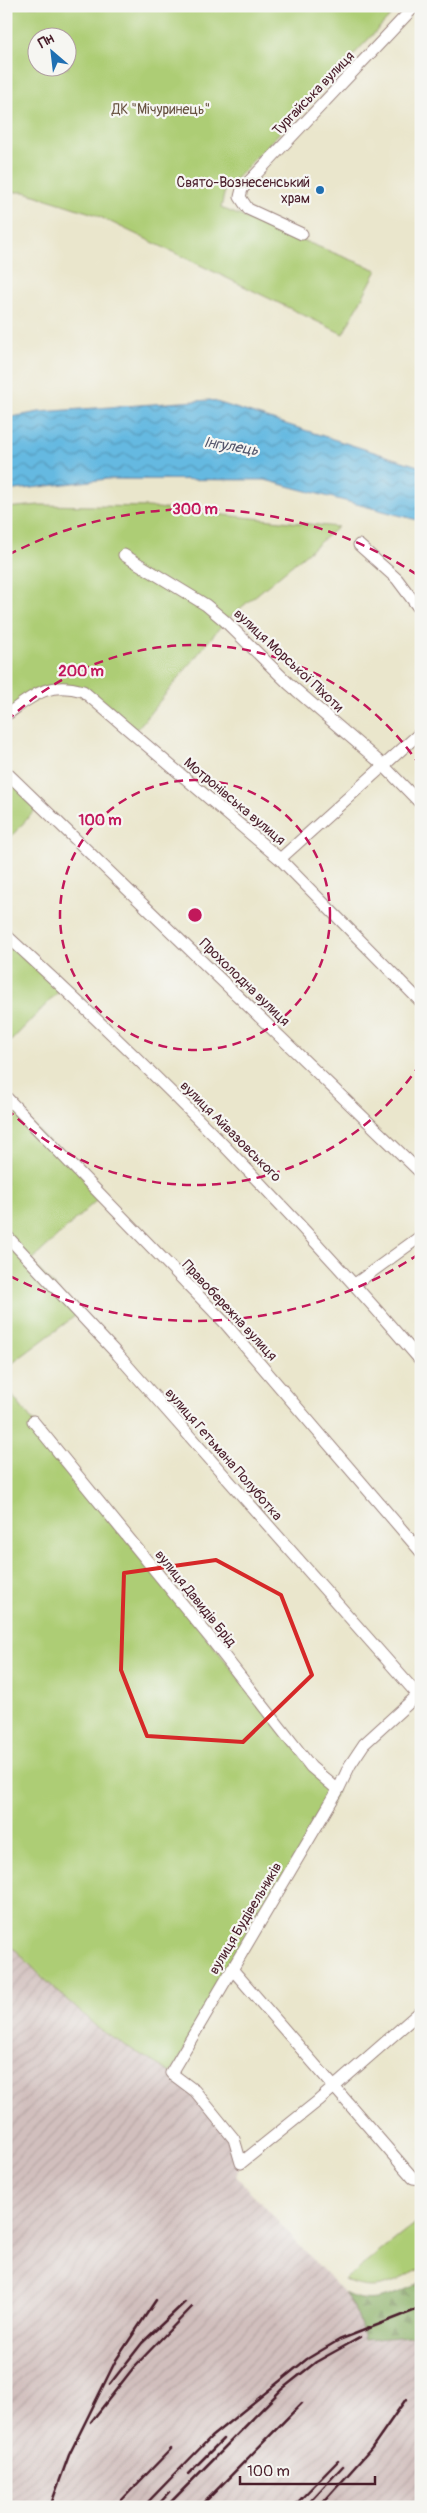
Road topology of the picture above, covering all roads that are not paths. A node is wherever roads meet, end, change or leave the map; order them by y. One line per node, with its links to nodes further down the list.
1 (415, 6): 2 (street, Тургайська вулиця)
2 (302, 234)
3 (359, 545): 5 (street)
4 (124, 555): 8 (street, вулиця Морської Піхоти)
5 (421, 611)
6 (6, 715): 11 (street, Мотронівська вулиця)
7 (421, 732): 8 (street)
8 (383, 765): 10 (street, вулиця Морської Піхоти); 11 (street)
9 (6, 772): 15 (street, Прохолодна вулиця)
10 (421, 804)
11 (280, 859): 13 (street, Мотронівська вулиця)
12 (6, 935): 18 (street, вулиця Айвазовського)
13 (421, 1002)
14 (6, 1098): 21 (street, Правобережна вулиця)
15 (421, 1173)
16 (6, 1235): 22 (street, вулиця Гетьмана Полуботка)
17 (421, 1236): 18 (street)
18 (355, 1284): 19 (street, вулиця Айвазовського)
19 (421, 1361)
20 (34, 1421): 23 (street, вулиця Давидів Брід)
21 (421, 1552)
22 (419, 1693): 23 (street, вулиця Будівельників)
23 (338, 1790): 24 (street, вулиця Будівельників)
24 (232, 1969): 26 (street); 26 (street, вулиця Будівельників)
25 (421, 2011): 26 (street)
26 (332, 2088): 27 (street)
27 (417, 2179)

